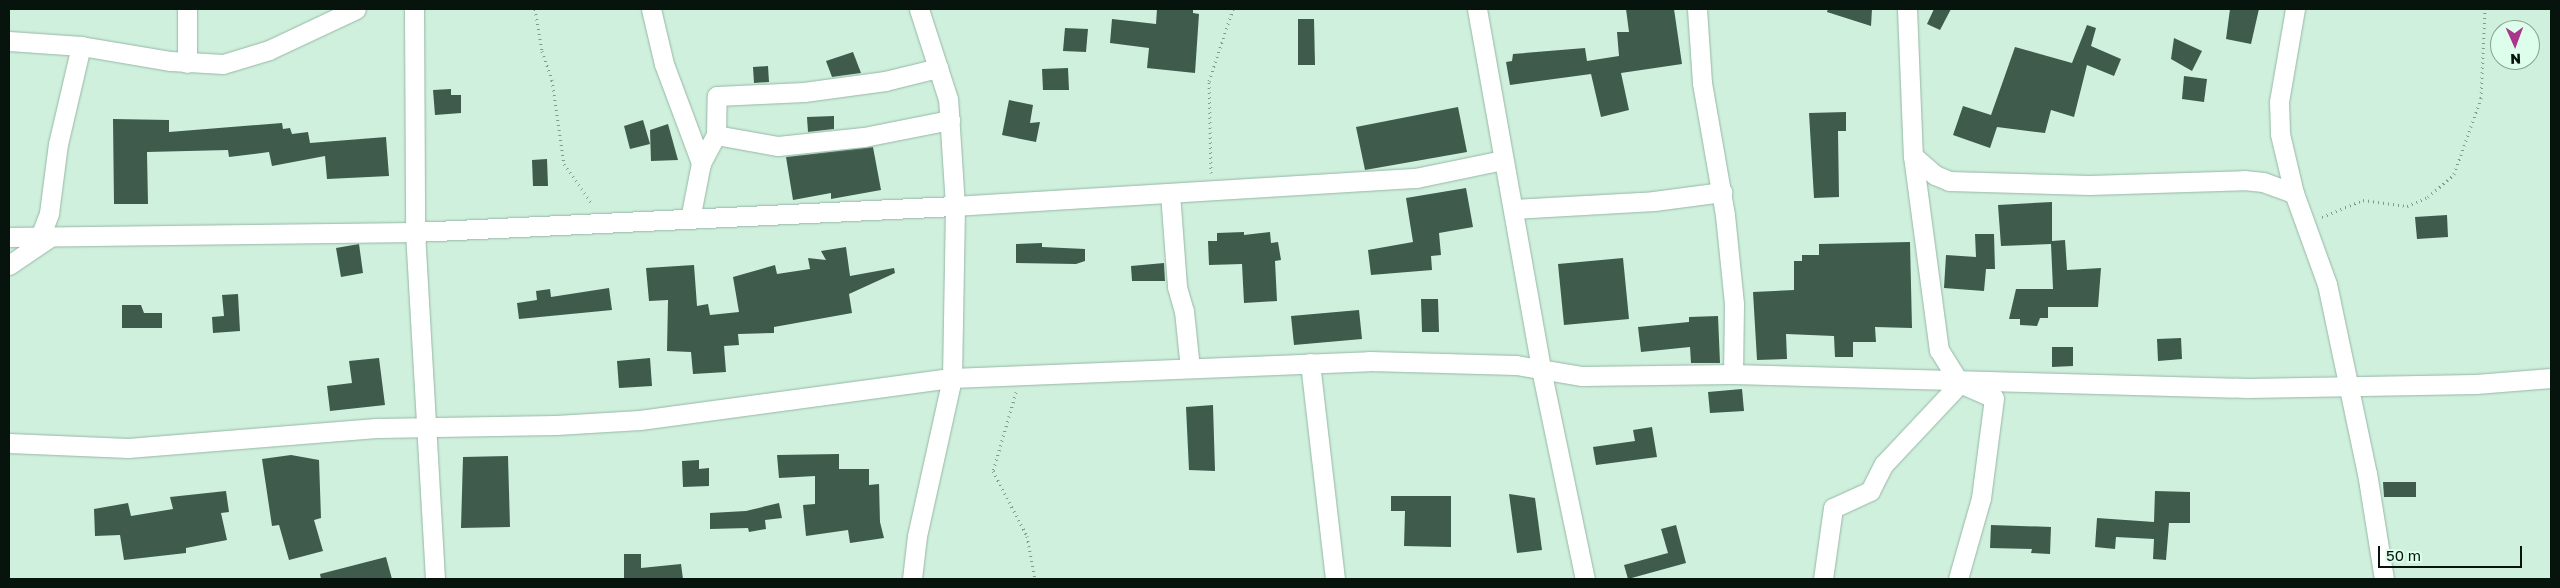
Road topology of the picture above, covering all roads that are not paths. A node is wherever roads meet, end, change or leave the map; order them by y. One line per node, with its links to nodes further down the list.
1 (187, 9): 12 (street)
2 (356, 9): 12 (street)
3 (414, 9): 25 (street)
4 (651, 9): 18 (street)
5 (919, 9): 13 (street)
6 (1477, 9): 17 (street)
7 (1697, 9): 19 (street)
8 (1907, 9): 16 (street)
9 (2295, 9): 21 (street)
10 (9, 41): 11 (street)
11 (81, 46): 12 (street); 26 (street)
12 (187, 63)
13 (938, 68): 14 (street); 15 (street)
14 (950, 120): 15 (street); 22 (street)
15 (716, 135): 18 (street)
16 (1914, 156): 21 (street); 35 (street)
17 (1504, 160): 20 (street); 23 (street)
18 (701, 163): 24 (street)
19 (1722, 192): 23 (street); 32 (street)
20 (1170, 193): 22 (street); 30 (street)
21 (2294, 193): 36 (street)
22 (956, 206): 24 (street); 33 (street)
23 (1513, 209): 31 (street)
24 (690, 219): 25 (street)
25 (415, 232): 26 (street); 37 (street)
26 (45, 236): 27 (street); 28 (street)
27 (9, 237)
28 (9, 265)
29 (1310, 364): 30 (street); 31 (street); 41 (street)
30 (1190, 368): 33 (street)
31 (1542, 369): 32 (street); 42 (street)
32 (1733, 374): 35 (street)
33 (952, 378): 37 (street); 40 (street)
34 (2551, 378): 36 (street)
35 (1960, 383): 36 (street); 43 (street); 44 (street)
36 (2348, 386): 45 (street)
37 (424, 430): 38 (street); 39 (street)
38 (9, 444)
39 (435, 579)
40 (912, 579)
41 (1335, 579)
42 (1585, 579)
43 (1823, 579)
44 (1958, 579)
45 (2384, 579)

